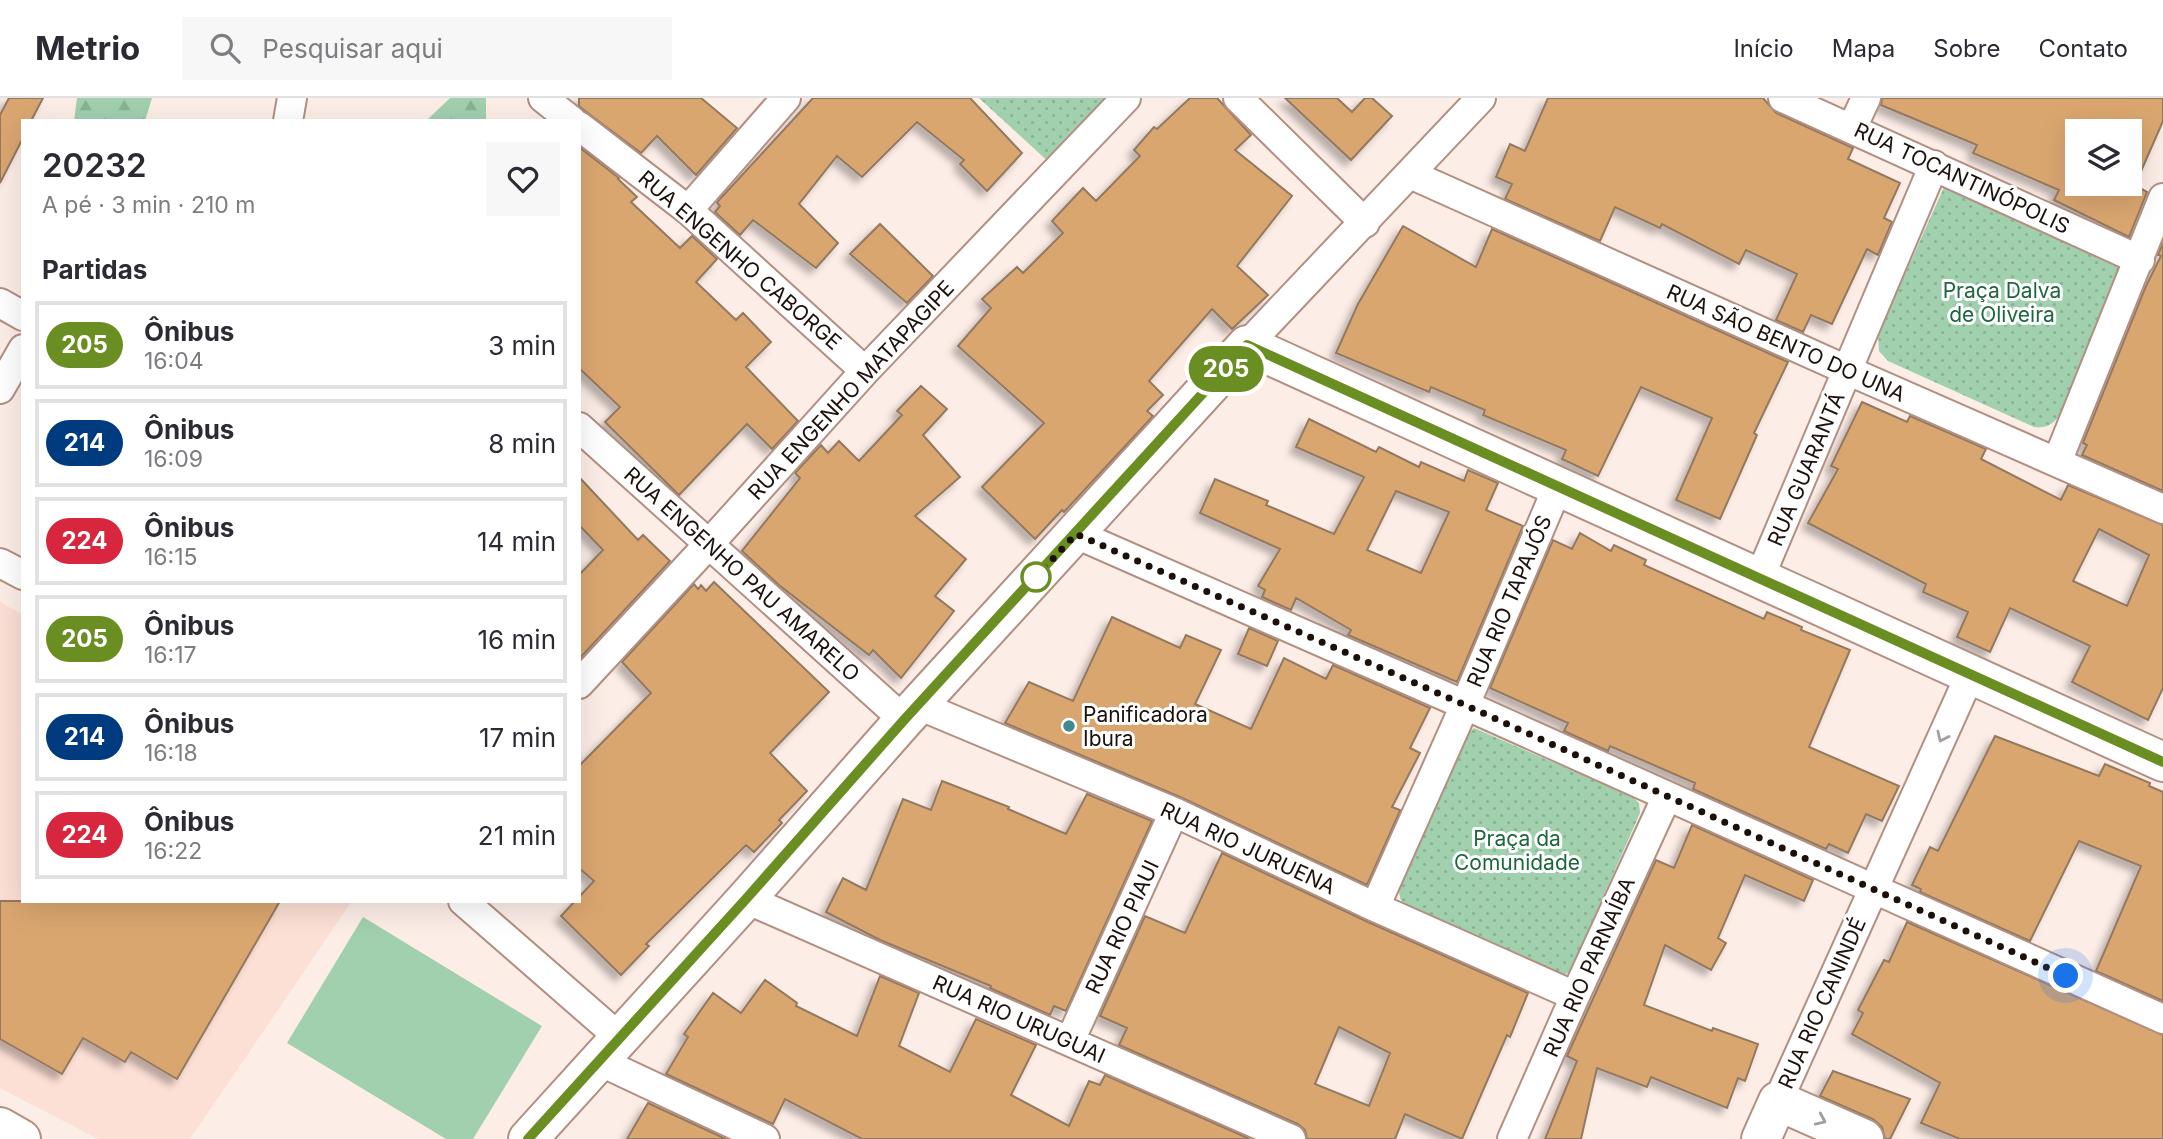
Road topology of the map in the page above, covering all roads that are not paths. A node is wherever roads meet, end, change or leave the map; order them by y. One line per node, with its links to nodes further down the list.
1 (292, 98): 9 (street)
2 (543, 98): 10 (street)
3 (786, 98): 16 (street)
4 (1126, 98): 23 (street, RUA ENGENHO MATAPAGIPE)
5 (1238, 98): 17 (street)
6 (1480, 98): 14 (street)
7 (1783, 98): 12 (street, RUA TOCANTINÓPOLIS)
8 (1866, 98): 12 (street)
9 (288, 119)
10 (569, 119)
11 (581, 128): 16 (street, RUA ENGENHO CABORGE)
12 (1852, 128): 13 (street, RUA TOCANTINÓPOLIS)
13 (1934, 165): 18 (street, RUA TOCANTINÓPOLIS); 24 (street, RUA GUARANTÁ)
14 (1410, 174): 17 (street); 24 (street, RUA SÃO BENTO DO UNA)
15 (2163, 198): 18 (street)
16 (688, 210): 23 (street, RUA ENGENHO CABORGE)
17 (1365, 223): 21 (street)
18 (2140, 260): 27 (street)
19 (0, 303): 20 (street)
20 (21, 315)
21 (1247, 345): 28 (main road); 30 (main road)
22 (21, 352): 25 (street)
23 (865, 371): 31 (street, RUA ENGENHO MATAPAGIPE)
24 (1849, 371): 27 (street, RUA SÃO BENTO DO UNA); 34 (street, RUA GUARANTÁ)
25 (0, 388)
26 (581, 428): 31 (street, RUA ENGENHO PAU AMARELO)
27 (2057, 462): 29 (street, RUA SÃO BENTO DO UNA)
28 (1558, 486): 34 (main road); 37 (street, RUA RIO TAPAJÓS)
29 (2163, 509)
30 (1076, 534): 37 (street); 38 (main road)
31 (708, 545): 36 (street, RUA ENGENHO MATAPAGIPE); 38 (street, RUA ENGENHO PAU AMARELO)
32 (0, 563): 33 (street)
33 (21, 574)
34 (1759, 579): 35 (main road)
35 (1970, 675): 39 (main road); 42 (street, RUA RIO CANINDÉ, one-way to 42)
36 (581, 682)
37 (1465, 705): 40 (street); 45 (street, RUA RIO TAPAJÓS)
38 (911, 713): 41 (street, RUA RIO JURUENA); 43 (main road)
39 (2162, 760)
40 (1667, 796): 42 (street); 46 (street, RUA RIO PARNAÍBA)
41 (1174, 812): 45 (street, RUA RIO JURUENA); 48 (street, RUA RIO PIAUI)
42 (1873, 889): 47 (street); 50 (street, RUA RIO CANINDÉ)
43 (746, 899): 48 (street, RUA RIO URUGUAI); 49 (main road)
44 (465, 903): 49 (street)
45 (1375, 907): 46 (street, RUA RIO JURUENA)
46 (1575, 996): 56 (street, RUA RIO PARNAÍBA)
47 (2163, 1019)
48 (1070, 1041): 52 (street, RUA RIO URUGUAI)
49 (609, 1050): 54 (main road); 55 (street)
50 (1778, 1101): 57 (main road, RUA RIO CANINDÉ); 58 (main road, one-way to 58)
51 (0, 1127): 53 (main road)
52 (1282, 1137)
53 (21, 1139)
54 (528, 1139)
55 (765, 1139)
56 (1512, 1139)
57 (1761, 1139)
58 (1864, 1139)

